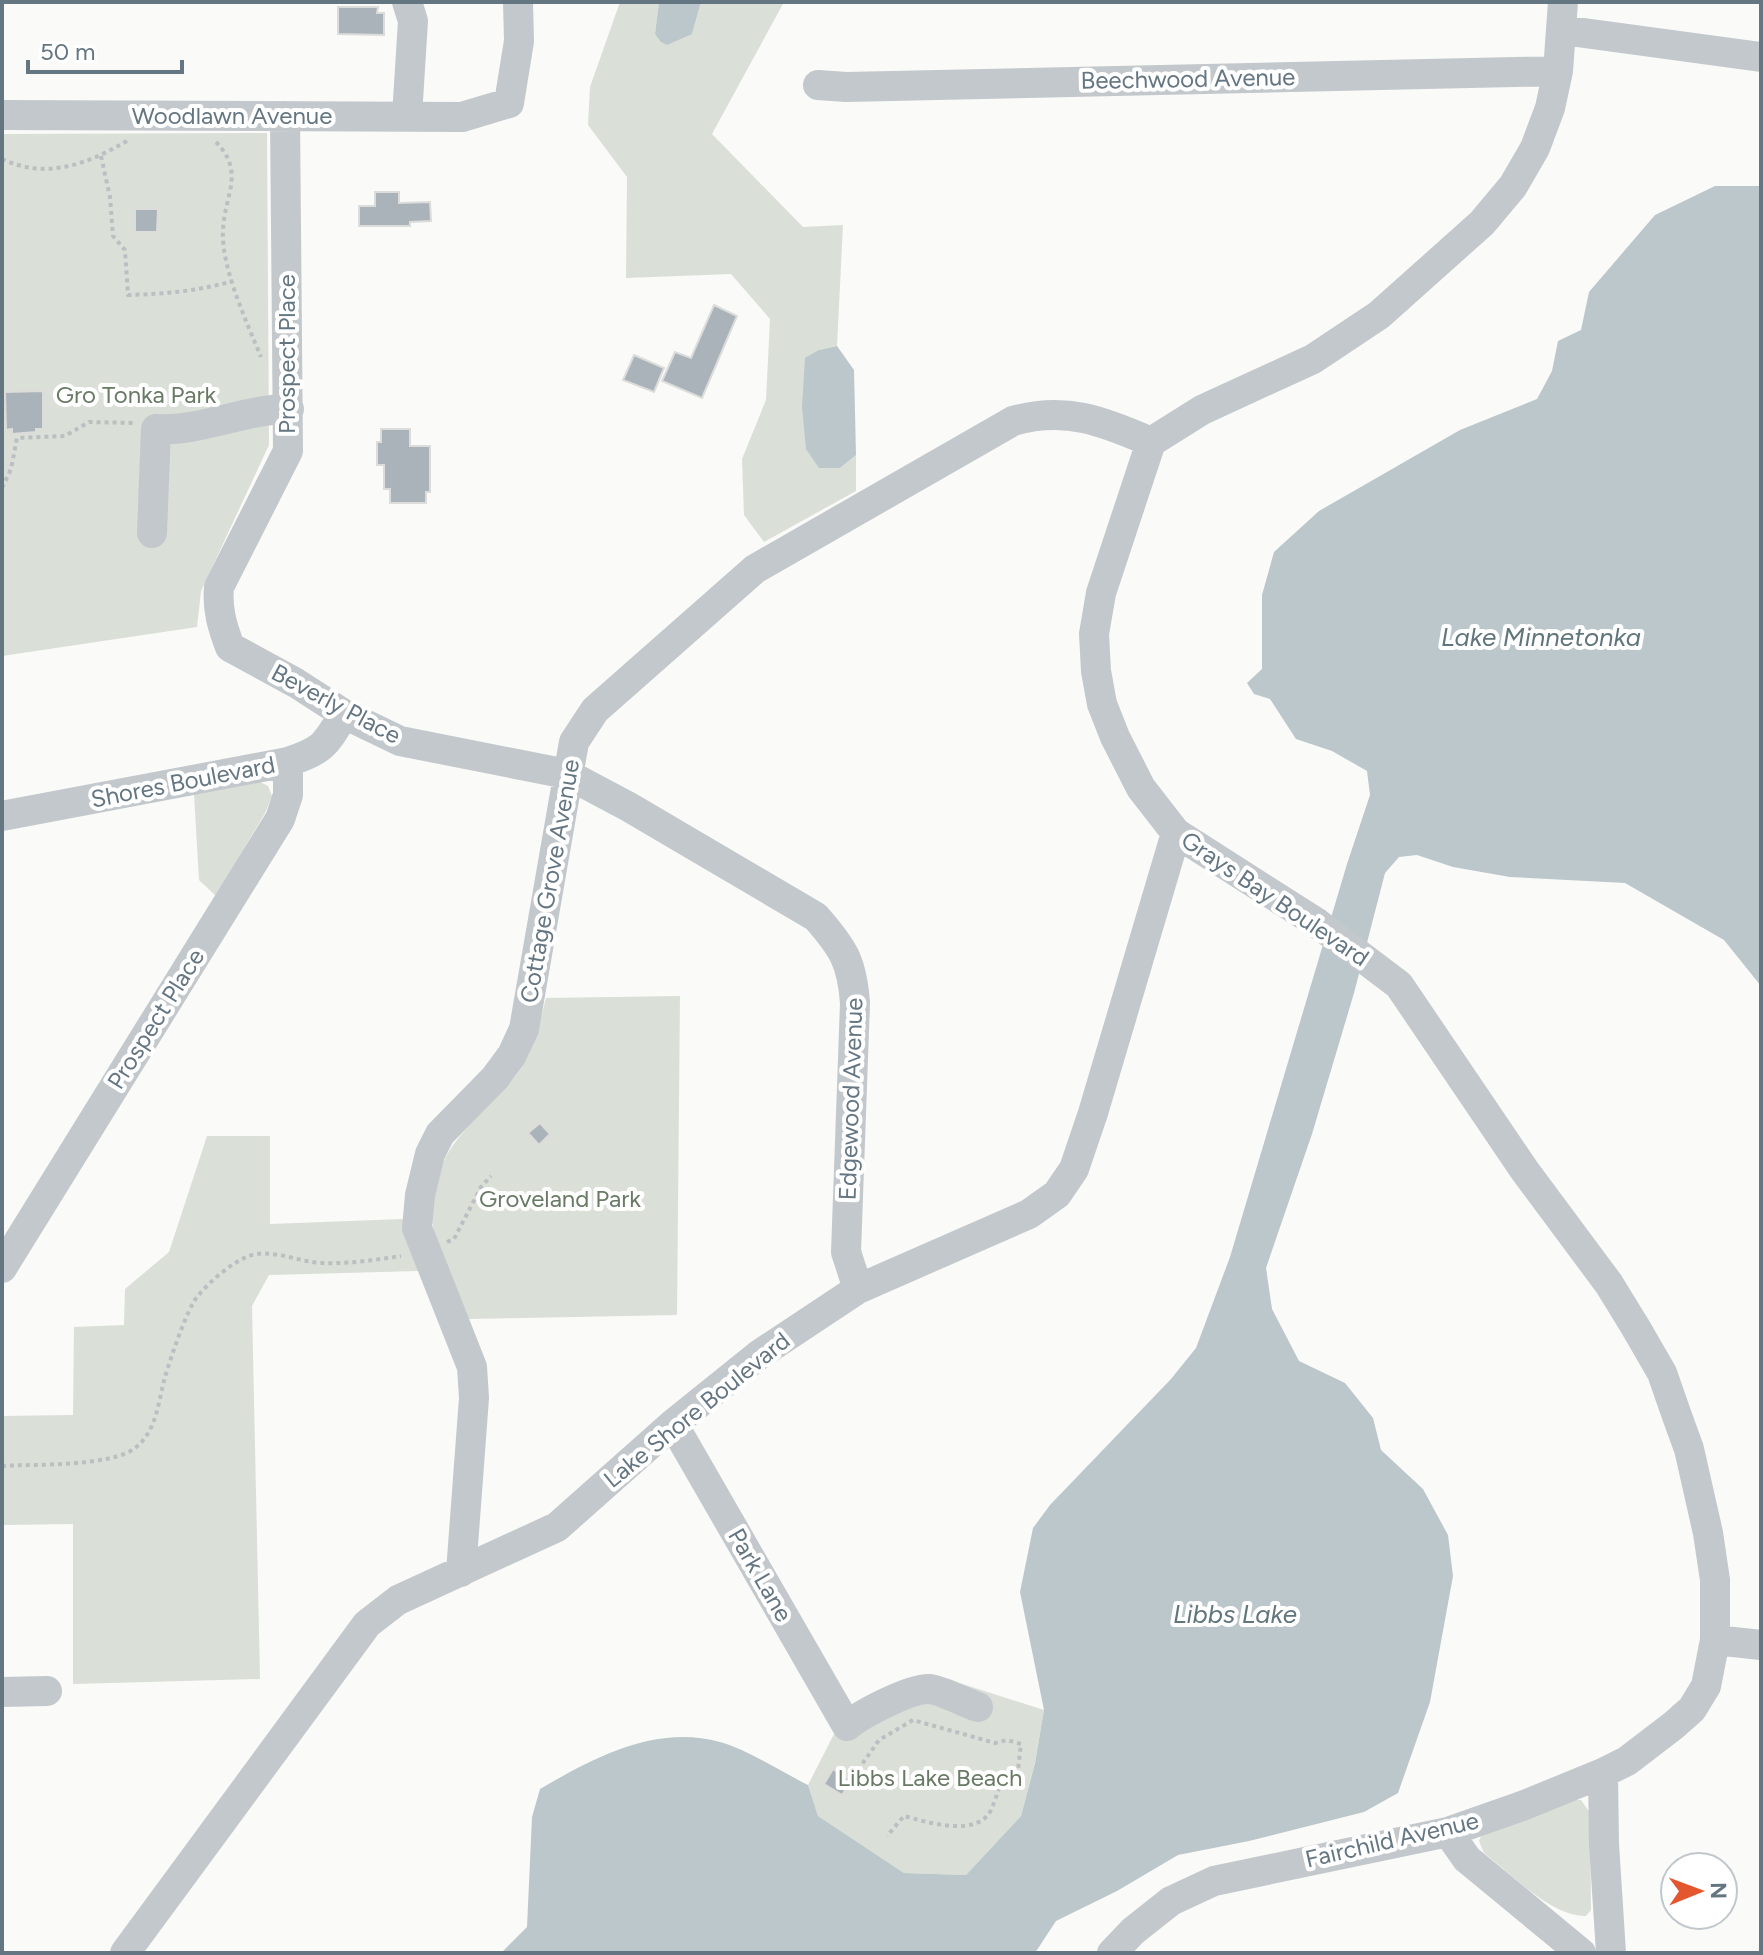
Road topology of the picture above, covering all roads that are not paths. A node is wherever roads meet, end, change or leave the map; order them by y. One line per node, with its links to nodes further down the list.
1 (407, 2): 9 (street)
2 (518, 2): 9 (street, Woodlawn Avenue)
3 (1562, 16): 4 (street); 5 (street)
4 (1761, 57)
5 (1558, 71): 6 (street, Beechwood Avenue); 11 (street)
6 (818, 85)
7 (2, 115): 8 (street, Woodlawn Avenue)
8 (285, 116): 9 (street, Woodlawn Avenue); 10 (street, Prospect Place)
9 (407, 116)
10 (289, 409): 12 (street); 13 (street, Prospect Place)
11 (1151, 442): 16 (street, Cottage Grove Avenue); 18 (street, Grays Bay Boulevard)
12 (152, 533)
13 (221, 622): 14 (street, Beverly Place)
14 (344, 714): 15 (street, Shores Boulevard); 16 (street, Beverly Place)
15 (288, 762): 17 (street, Shores Boulevard); 19 (street, Prospect Place)
16 (567, 774): 20 (street, Edgewood Avenue); 22 (street, Cottage Grove Avenue)
17 (2, 816)
18 (1176, 833): 20 (street, Lake Shore Boulevard); 23 (street, Grays Bay Boulevard)
19 (3, 1264)
20 (858, 1289): 21 (street, Lake Shore Boulevard)
21 (673, 1424): 22 (street, Lake Shore Boulevard); 27 (street, Park Lane)
22 (461, 1572): 30 (street, Lake Shore Boulevard)
23 (1715, 1640): 24 (street); 28 (street, Fairchild Avenue)
24 (1761, 1645)
25 (47, 1691): 26 (street)
26 (2, 1692)
27 (978, 1707)
28 (1603, 1773): 29 (street, Fairchild Avenue); 33 (street)
29 (1448, 1832): 31 (street, Fairchild Avenue); 32 (street)
30 (125, 1953)
31 (1112, 1953)
32 (1581, 1953)
33 (1611, 1953)

